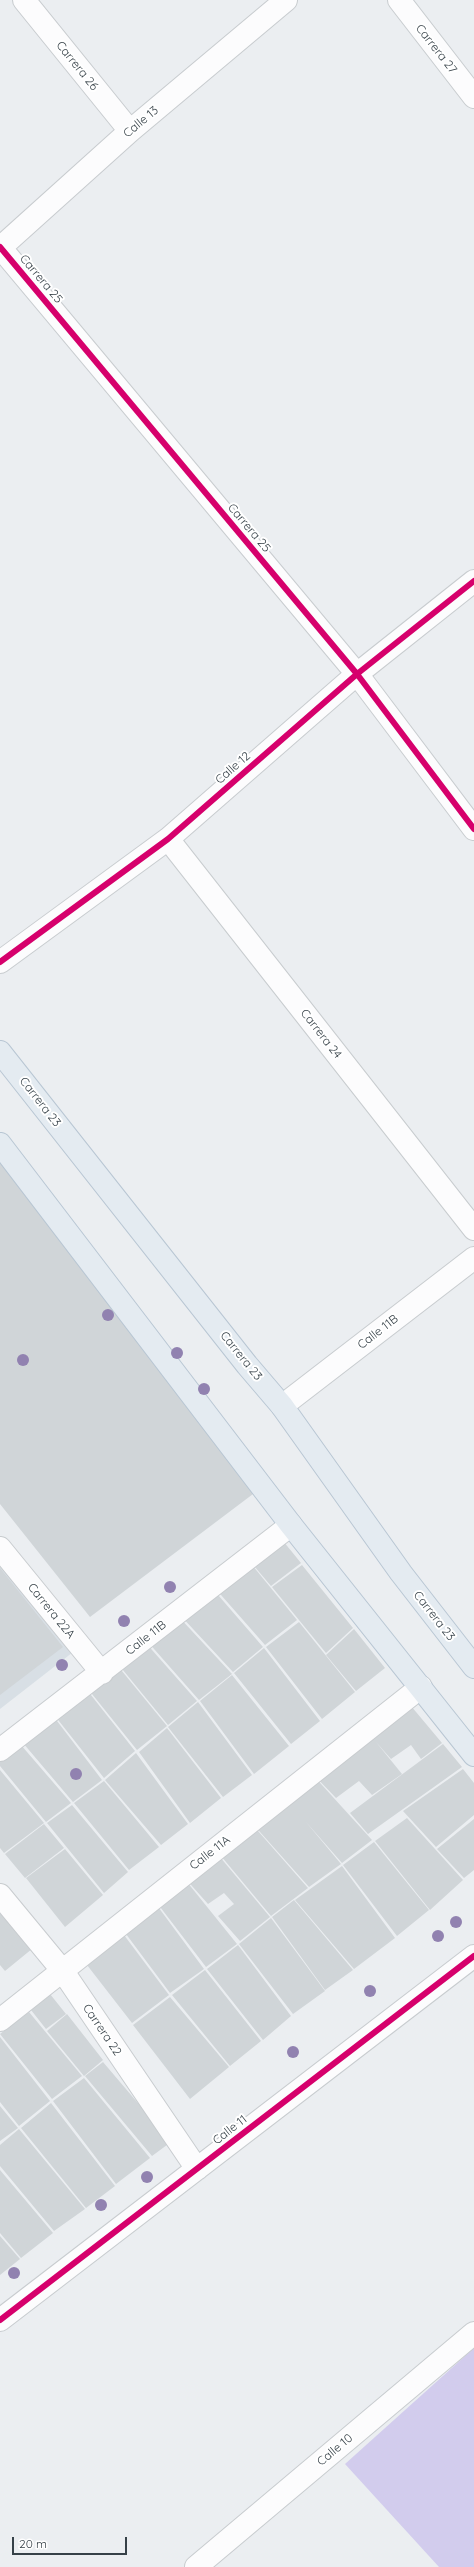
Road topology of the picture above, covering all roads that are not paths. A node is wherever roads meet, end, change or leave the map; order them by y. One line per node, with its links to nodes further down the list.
1 (24, 0): 5 (street, Carrera 26)
2 (286, 0): 5 (street, Calle 13)
3 (399, 0): 4 (street, Carrera 27)
4 (474, 97)
5 (130, 131): 6 (street, Calle 13)
6 (0, 248): 8 (street, Carrera 25)
7 (474, 581): 8 (street, Calle 12)
8 (358, 674): 9 (street, Carrera 25); 10 (street, Calle 12)
9 (474, 829)
10 (168, 839): 11 (street, Calle 12); 14 (street, Carrera 24)
11 (0, 962)
12 (0, 1052): 16 (main road, Carrera 23)
13 (0, 1144): 17 (main road)
14 (474, 1229)
15 (474, 1258): 16 (street, Calle 11B)
16 (282, 1406): 19 (main road, Carrera 23)
17 (291, 1525): 20 (street, Calle 11B); 21 (main road)
18 (0, 1548): 20 (street, Carrera 22A)
19 (474, 1667)
20 (102, 1673): 22 (street, Calle 11B)
21 (421, 1687): 23 (main road); 26 (street, Calle 11A)
22 (0, 1750)
23 (474, 1755)
24 (0, 1895): 26 (street, Carrera 22)
25 (474, 1956): 28 (street, Calle 11)
26 (62, 1970): 27 (street, Calle 11A); 28 (street, Carrera 22)
27 (0, 2020)
28 (197, 2169): 29 (street, Calle 11)
29 (0, 2320)
30 (474, 2333): 31 (street, Calle 10)
31 (196, 2567)

